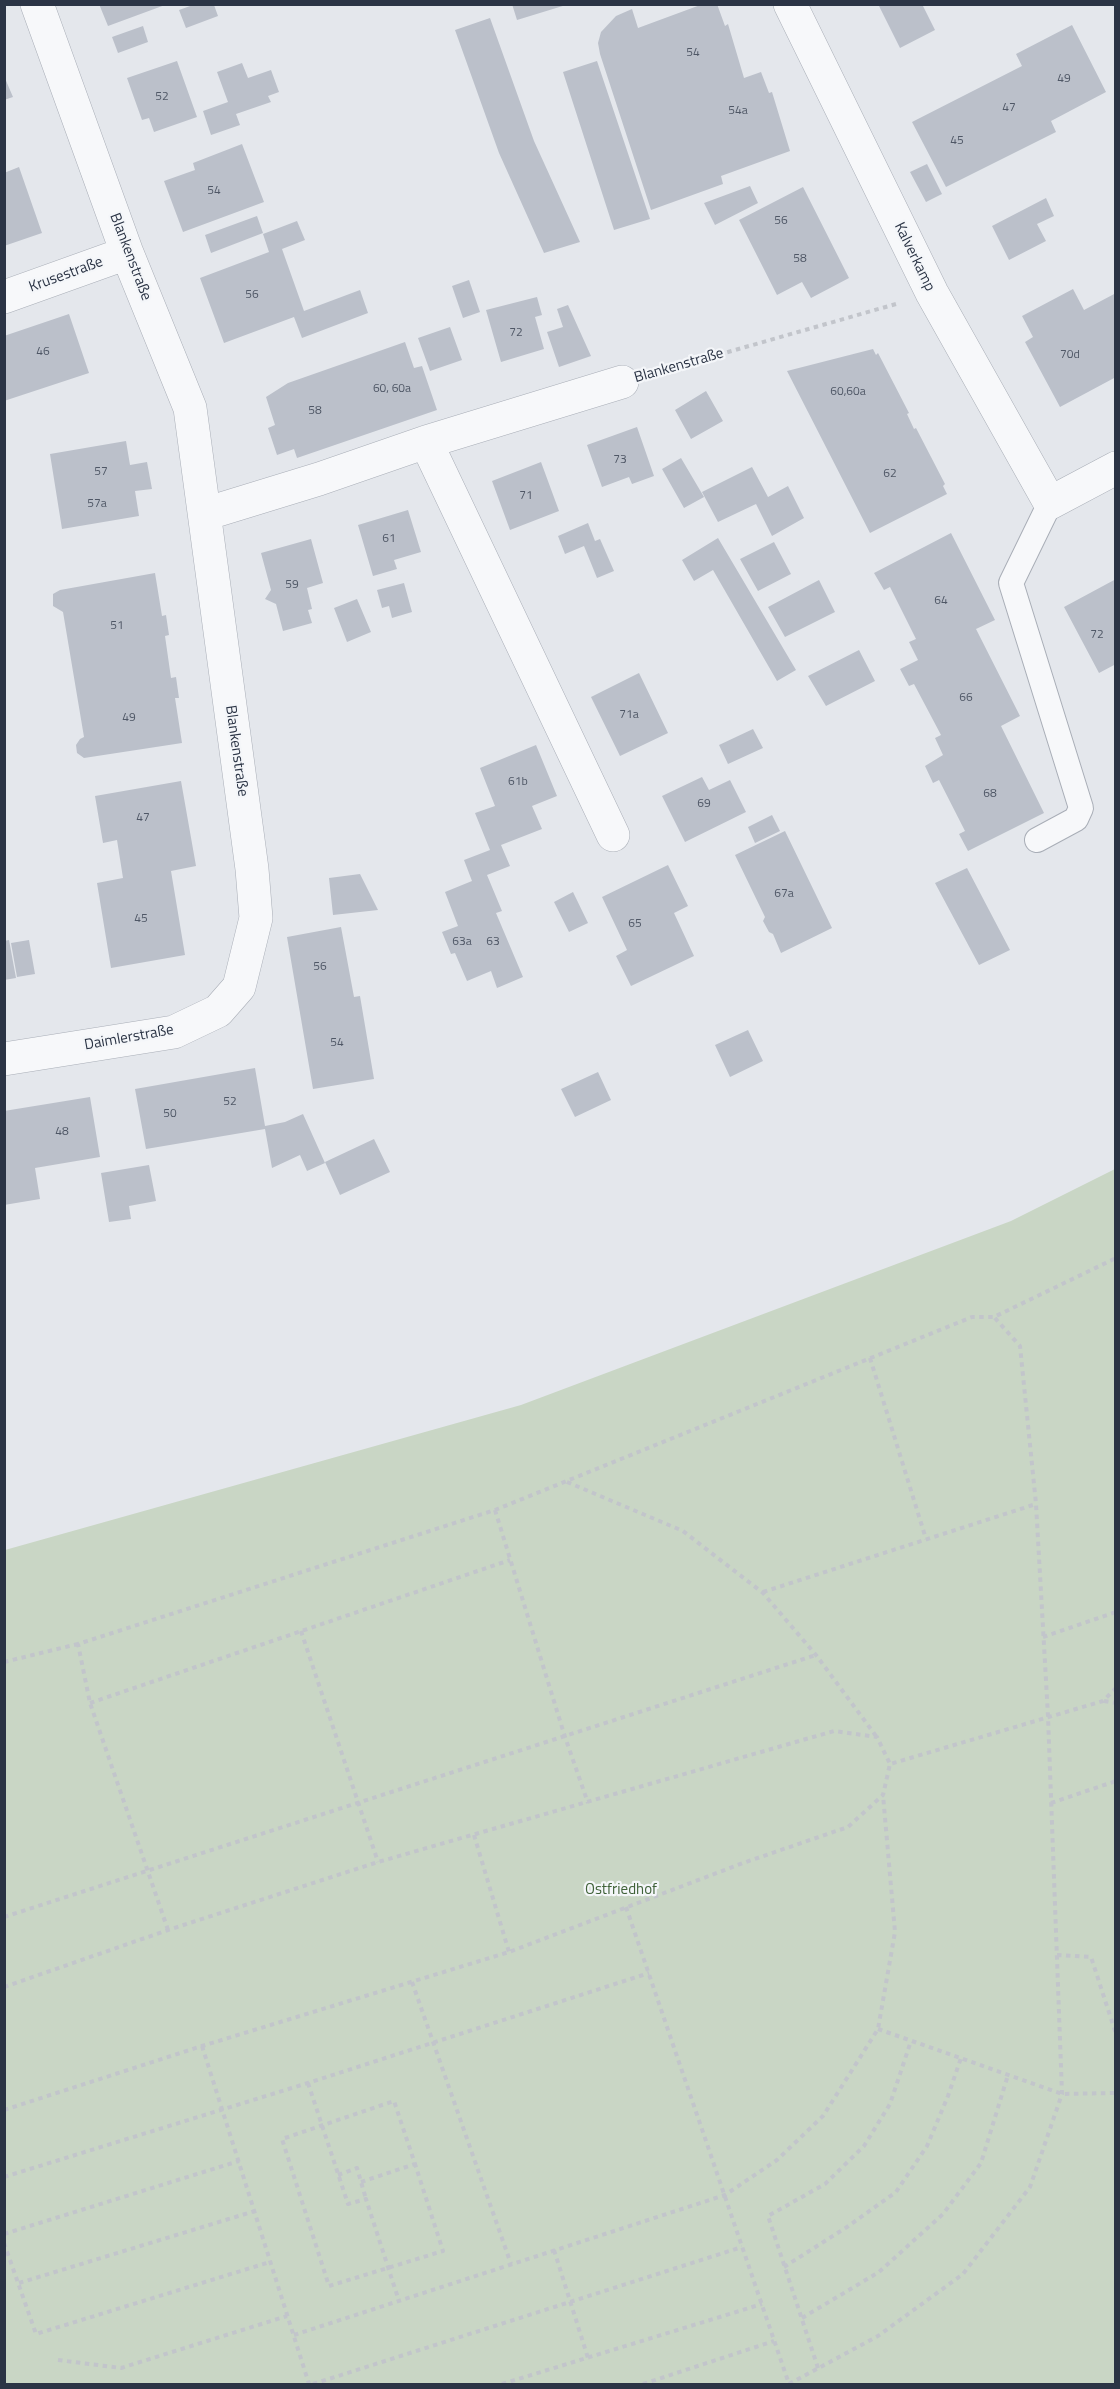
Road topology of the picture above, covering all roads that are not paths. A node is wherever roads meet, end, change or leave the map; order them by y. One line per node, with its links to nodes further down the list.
1 (37, 4): 3 (street, Blankenstraße)
2 (790, 4): 8 (street, Kalverkamp)
3 (128, 253): 4 (street, Krusestraße); 9 (street, Blankenstraße)
4 (4, 297)
5 (622, 382): 6 (street, Blankenstraße)
6 (426, 442): 9 (street, Blankenstraße); 10 (street)
7 (1116, 468): 8 (street)
8 (1050, 503): 11 (lane)
9 (205, 514): 12 (street, Blankenstraße)
10 (613, 835)
11 (1037, 840)
12 (239, 987): 13 (street, Daimlerstraße)
13 (4, 1059)

